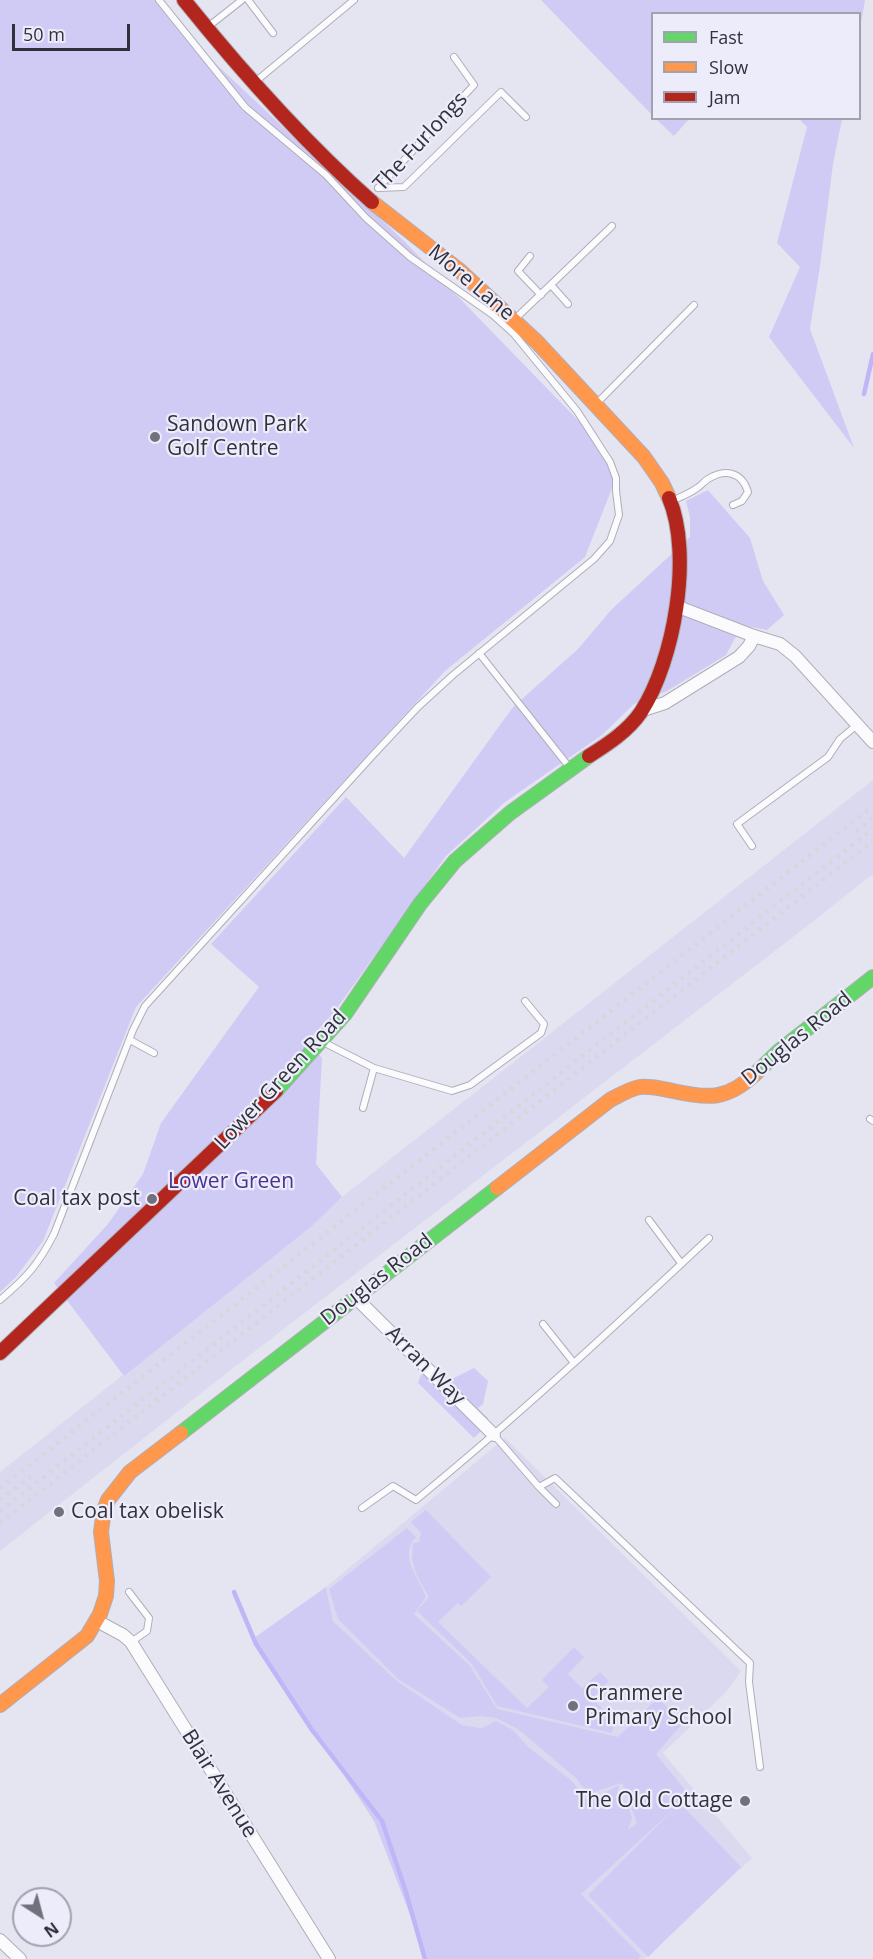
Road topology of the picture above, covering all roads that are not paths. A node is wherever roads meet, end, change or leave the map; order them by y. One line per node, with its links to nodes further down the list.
1 (159, 0): 25 (lane)
2 (184, 0): 6 (street, More Lane)
3 (242, 0): 6 (lane)
4 (248, 0): 7 (lane)
5 (354, 0): 9 (lane)
6 (207, 29): 9 (street, More Lane)
7 (273, 33)
8 (454, 57): 11 (lane, The Furlongs)
9 (253, 84): 12 (street, More Lane)
10 (526, 117): 11 (lane)
11 (378, 188): 12 (lane, The Furlongs)
12 (368, 198): 19 (street, More Lane)
13 (612, 226): 15 (lane)
14 (530, 256): 16 (lane)
15 (551, 285): 16 (lane); 17 (lane)
16 (541, 295): 19 (lane)
17 (568, 304)
18 (693, 305): 20 (lane)
19 (515, 319): 20 (street, More Lane)
20 (596, 404): 21 (street, More Lane)
21 (671, 501): 22 (lane); 23 (street, More Lane)
22 (733, 505)
23 (676, 606): 24 (street); 26 (street, More Lane)
24 (754, 636): 26 (street); 27 (street)
25 (479, 653): 29 (lane); 33 (lane)
26 (643, 710): 29 (street, More Lane)
27 (858, 725): 28 (street); 30 (lane)
28 (873, 742)
29 (570, 768): 34 (street, Lower Green Road)
30 (752, 846)
31 (873, 977): 41 (street, Douglas Road)
32 (525, 1001): 36 (lane)
33 (130, 1040): 35 (lane); 42 (lane)
34 (322, 1042): 36 (lane); 44 (street, Lower Green Road)
35 (154, 1053)
36 (374, 1068): 37 (lane)
37 (363, 1108)
38 (649, 1221): 40 (lane)
39 (709, 1238): 40 (lane)
40 (681, 1263): 45 (lane)
41 (355, 1297): 46 (street, Arran Way); 51 (street, Douglas Road)
42 (0, 1300)
43 (543, 1324): 45 (lane)
44 (0, 1353)
45 (574, 1363): 46 (lane)
46 (494, 1435): 47 (lane); 49 (lane)
47 (539, 1487): 48 (lane); 54 (lane)
48 (556, 1504)
49 (362, 1508)
50 (129, 1592): 52 (lane)
51 (97, 1621): 52 (street, Blair Avenue); 53 (street, Douglas Road)
52 (130, 1642): 57 (street, Blair Avenue)
53 (0, 1704)
54 (760, 1767)
55 (0, 1940): 56 (street)
56 (20, 1959)
57 (329, 1959)

